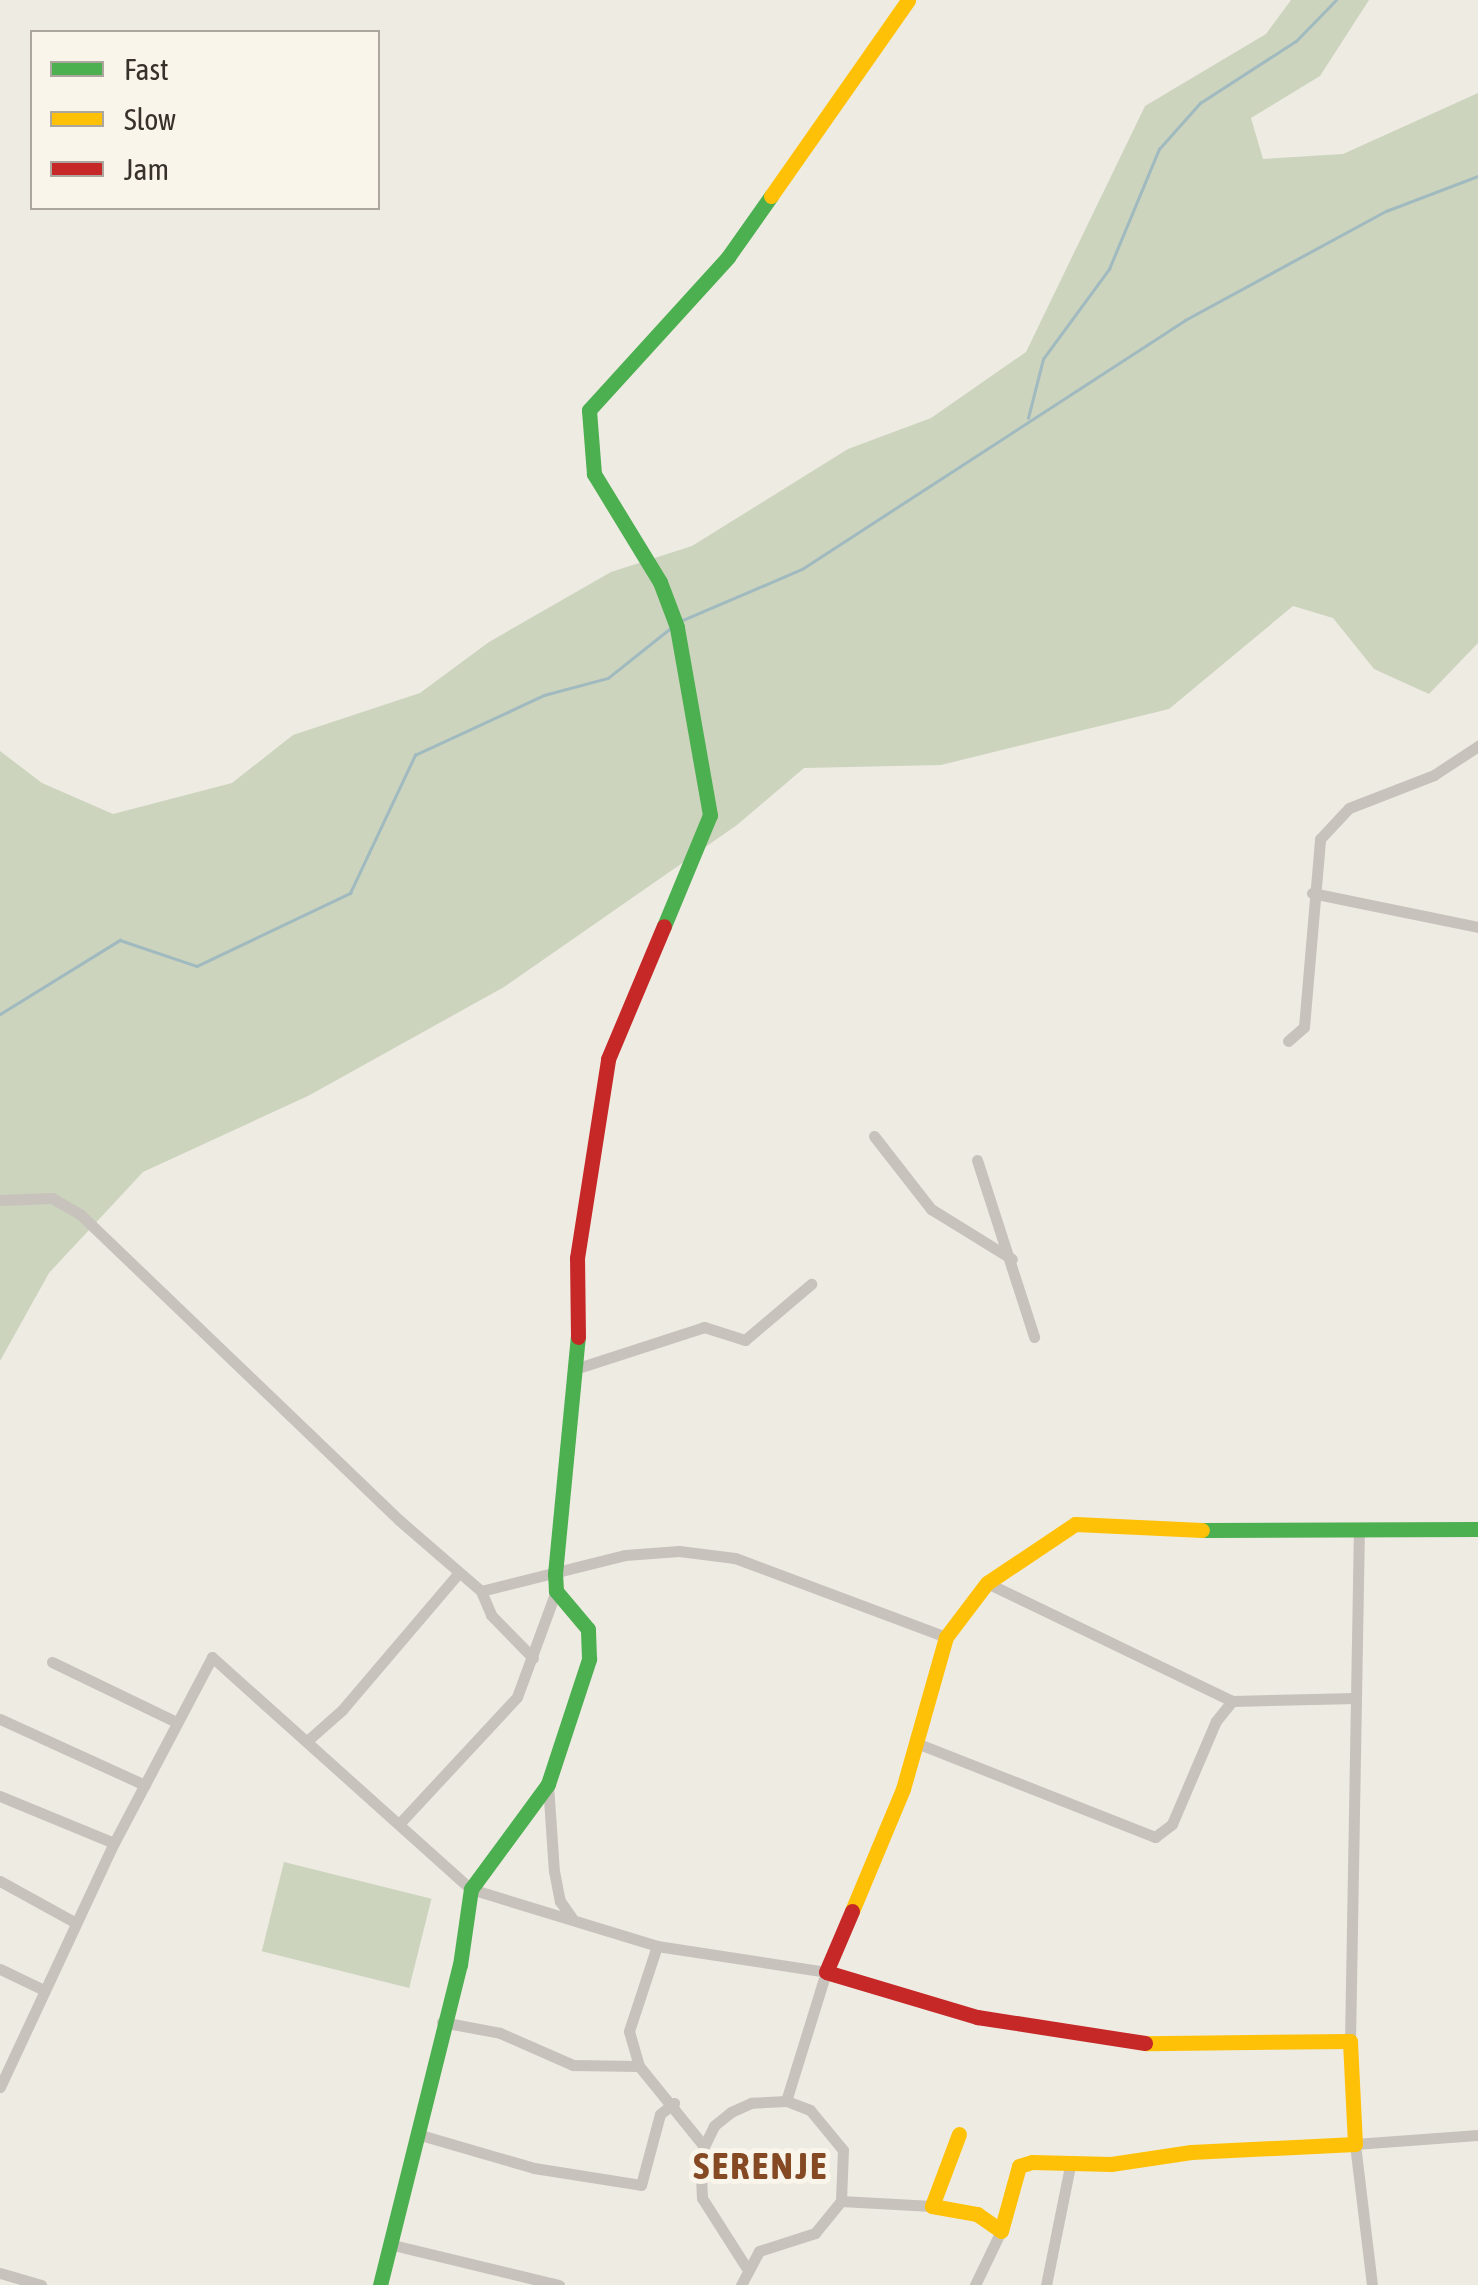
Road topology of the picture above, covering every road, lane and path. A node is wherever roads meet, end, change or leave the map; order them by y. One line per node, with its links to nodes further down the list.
1 (908, 0): 12 (street)
2 (1478, 746): 3 (street)
3 (1312, 892): 4 (street); 5 (street)
4 (1478, 927)
5 (1288, 1041)
6 (874, 1136): 9 (street)
7 (977, 1160): 9 (street)
8 (0, 1200): 15 (street)
9 (1012, 1258): 11 (street)
10 (811, 1284): 12 (street)
11 (1034, 1337)
12 (578, 1368): 16 (street)
13 (1359, 1530): 14 (street); 17 (street); 22 (street)
14 (1478, 1530)
15 (458, 1574): 18 (street); 26 (street)
16 (555, 1582): 18 (street); 19 (street); 20 (street); 28 (street)
17 (987, 1583): 19 (street); 23 (street)
18 (481, 1590): 20 (street)
19 (946, 1637): 27 (street)
20 (533, 1658): 31 (street)
21 (52, 1662): 25 (street)
22 (1356, 1698): 23 (street); 42 (street)
23 (1232, 1701): 27 (street)
24 (0, 1719): 29 (street)
25 (176, 1722): 26 (street); 29 (street)
26 (307, 1741): 31 (street)
27 (918, 1744): 39 (street)
28 (548, 1784): 34 (street); 35 (street)
29 (145, 1785): 32 (street)
30 (0, 1796): 32 (street)
31 (399, 1824): 34 (street)
32 (114, 1843): 36 (street)
33 (0, 1881): 36 (street)
34 (471, 1888): 35 (street); 41 (street)
35 (572, 1918): 37 (street)
36 (76, 1924): 40 (street)
37 (657, 1946): 39 (street); 43 (street)
38 (0, 1970): 40 (street)
39 (826, 1972): 42 (street); 45 (street)
40 (44, 1990): 44 (street)
41 (442, 2022): 43 (street); 47 (street)
42 (1350, 2040): 50 (street)
43 (639, 2066): 46 (street)
44 (0, 2087)
45 (786, 2101): 51 (street); 54 (street)
46 (674, 2103): 47 (street); 51 (street)
47 (417, 2134): 58 (street)
48 (959, 2134): 55 (street)
49 (1478, 2135): 50 (street)
50 (1355, 2144): 52 (street); 67 (street)
51 (703, 2145): 59 (street)
52 (1070, 2161): 53 (street); 61 (street)
53 (1010, 2196): 56 (street); 57 (street)
54 (841, 2201): 55 (street); 59 (street)
55 (932, 2206): 56 (street)
56 (977, 2214): 57 (street)
57 (1001, 2231): 66 (street)
58 (389, 2244): 63 (street); 64 (street)
59 (746, 2267): 65 (street)
60 (0, 2273): 62 (street)
61 (1049, 2284)
62 (41, 2285)
63 (380, 2285)
64 (559, 2285)
65 (741, 2285)
66 (975, 2285)
67 (1372, 2285)

